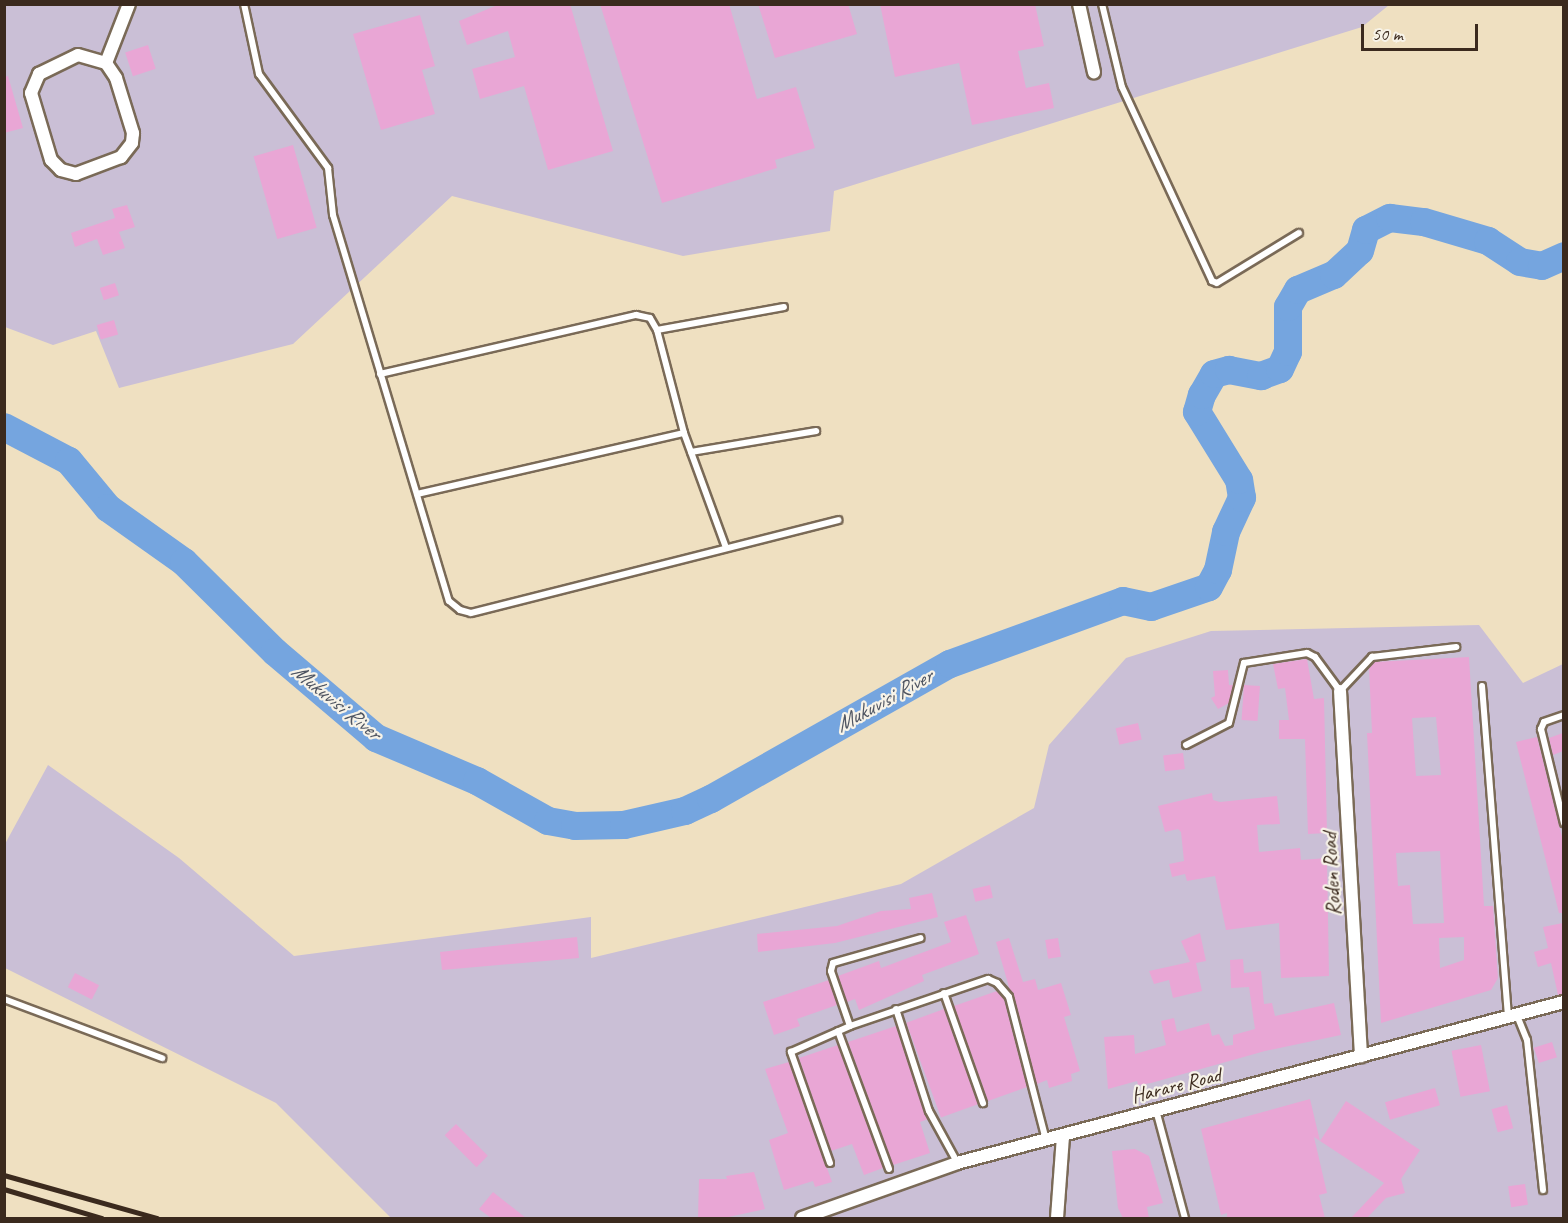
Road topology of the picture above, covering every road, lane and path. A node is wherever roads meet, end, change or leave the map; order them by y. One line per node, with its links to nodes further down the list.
1 (129, 4): 5 (street)
2 (244, 4): 10 (lane)
3 (1079, 4): 6 (street)
4 (1102, 4): 7 (lane)
5 (106, 63): 5 (street)
6 (1094, 72)
7 (1299, 233)
8 (783, 307): 9 (lane)
9 (657, 330): 10 (lane); 12 (lane)
10 (380, 374): 14 (lane)
11 (816, 431): 13 (lane)
12 (684, 433): 13 (lane); 14 (lane)
13 (691, 452): 16 (lane)
14 (417, 494): 16 (lane)
15 (838, 520): 16 (lane)
16 (726, 548)
17 (1456, 647): 19 (lane)
18 (1482, 686): 28 (lane)
19 (1340, 691): 21 (lane); 31 (street, Roden Road)
20 (1563, 715): 22 (lane)
21 (1186, 745)
22 (1563, 823)
23 (921, 939): 29 (lane)
24 (944, 993): 27 (lane); 33 (lane); 36 (lane)
25 (4, 999): 32 (lane)
26 (1563, 1002): 28 (street, Harare Road)
27 (896, 1009): 29 (lane); 38 (lane)
28 (1512, 1014): 31 (street, Harare Road); 40 (lane)
29 (850, 1026): 30 (lane)
30 (838, 1031): 37 (lane); 39 (lane)
31 (1361, 1056): 34 (street, Harare Road)
32 (162, 1058)
33 (983, 1103)
34 (1156, 1110): 35 (street, Harare Road); 43 (lane)
35 (1063, 1136): 36 (street, Harare Road); 42 (street)
36 (1046, 1141): 38 (street, Harare Road)
37 (830, 1163)
38 (957, 1163): 41 (street, Harare Road)
39 (889, 1169)
40 (1543, 1190)
41 (802, 1218)
42 (1057, 1218)
43 (1185, 1218)

